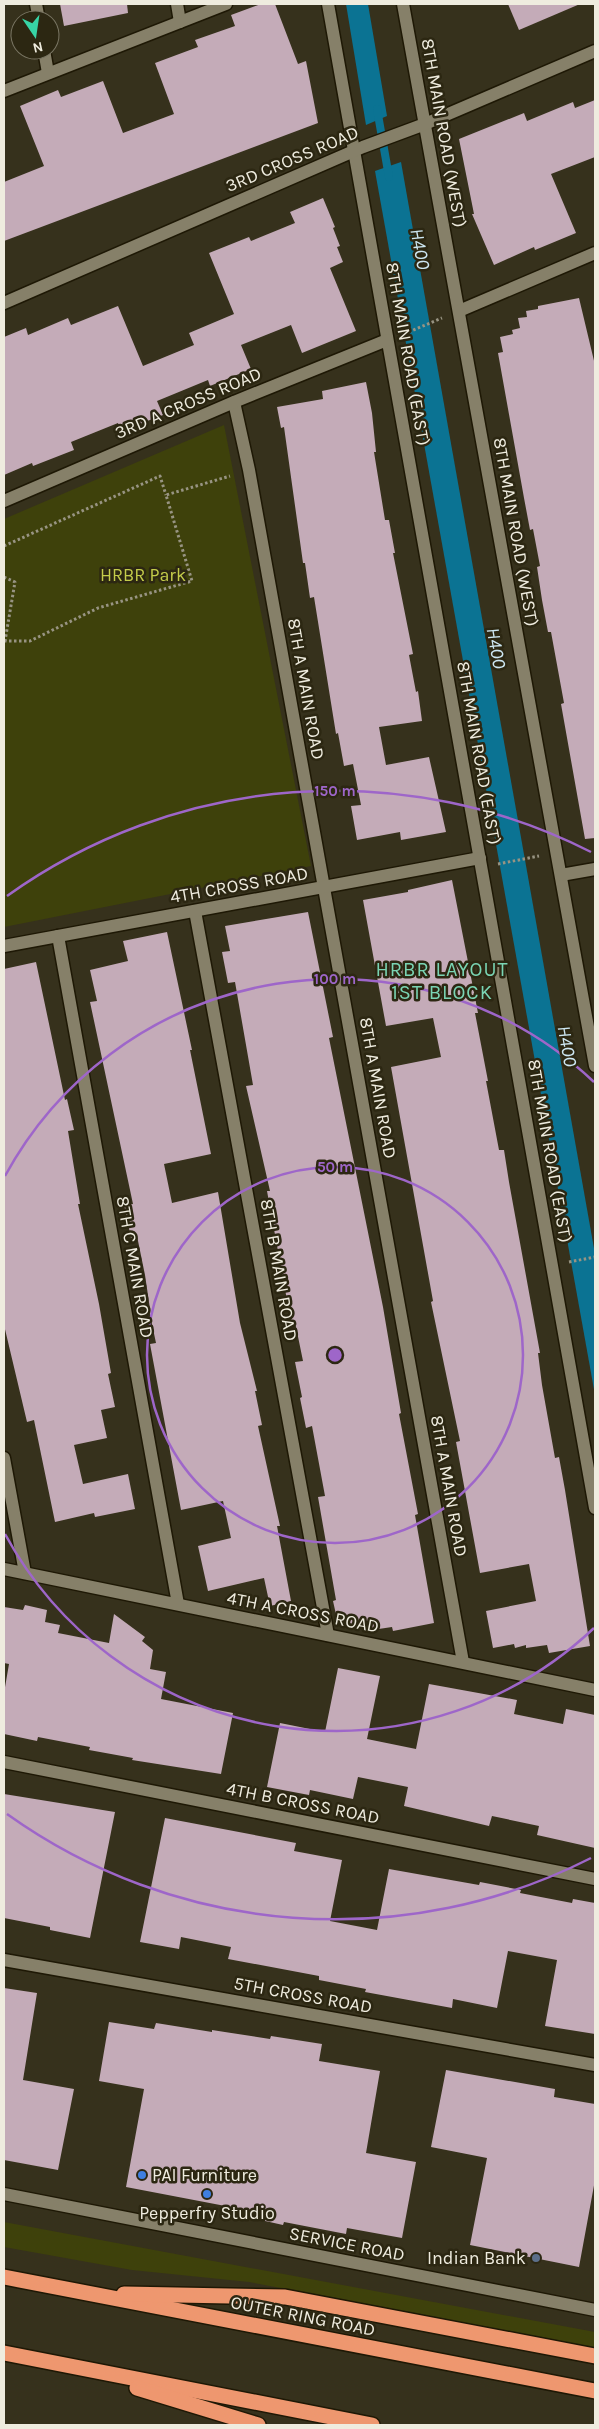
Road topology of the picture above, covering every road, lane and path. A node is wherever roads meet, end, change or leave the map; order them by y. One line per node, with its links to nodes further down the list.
1 (177, 4): 5 (street)
2 (226, 4): 5 (street)
3 (328, 4): 11 (street, 8TH MAIN ROAD (EAST))
4 (403, 4): 10 (street, 8TH MAIN ROAD (WEST))
5 (180, 22): 8 (street)
6 (595, 51): 10 (street, 3RD CROSS ROAD)
7 (46, 60): 8 (street)
8 (48, 73): 9 (street)
9 (4, 91)
10 (425, 124): 11 (street, 3RD CROSS ROAD); 14 (street, 8TH MAIN ROAD (WEST))
11 (358, 149): 13 (street, 3RD CROSS ROAD); 17 (street, 8TH MAIN ROAD (EAST))
12 (595, 253): 14 (street)
13 (4, 303)
14 (459, 311): 29 (street, 8TH MAIN ROAD (WEST))
15 (438, 319): 16 (path)
16 (404, 334)
17 (387, 340): 18 (street, 3RD A CROSS ROAD); 26 (street, 8TH MAIN ROAD (EAST))
18 (234, 402): 19 (street, 8TH A MAIN ROAD); 21 (street, 3RD A CROSS ROAD)
19 (249, 470): 20 (path); 30 (street, 8TH A MAIN ROAD)
20 (166, 495): 22 (path); 24 (path)
21 (4, 501)
22 (4, 546)
23 (4, 578): 24 (path)
24 (5, 641)
25 (535, 857): 27 (path)
26 (480, 858): 30 (street, 4TH CROSS ROAD); 38 (street, 8TH MAIN ROAD (EAST))
27 (500, 864)
28 (595, 869): 29 (street)
29 (561, 874): 34 (street, 8TH MAIN ROAD (WEST))
30 (324, 888): 31 (street, 4TH CROSS ROAD); 43 (street, 8TH A MAIN ROAD)
31 (195, 911): 32 (street, 4TH CROSS ROAD); 42 (street, 8TH B MAIN ROAD)
32 (58, 936): 33 (street, 4TH CROSS ROAD); 41 (street, 8TH C MAIN ROAD)
33 (4, 946)
34 (595, 1060)
35 (595, 1257): 36 (path)
36 (571, 1262)
37 (4, 1458): 40 (street)
38 (595, 1508)
39 (4, 1569): 40 (street, 4TH A CROSS ROAD)
40 (25, 1573): 41 (street, 4TH A CROSS ROAD)
41 (178, 1604): 42 (street, 4TH A CROSS ROAD)
42 (328, 1635): 43 (street, 4TH A CROSS ROAD)
43 (463, 1662): 44 (street, 4TH A CROSS ROAD)
44 (595, 1690)
45 (4, 1762): 46 (street, 4TH B CROSS ROAD)
46 (595, 1879)
47 (4, 1960): 48 (street, 5TH CROSS ROAD)
48 (595, 2064)
49 (4, 2194): 52 (street, SERVICE ROAD)
50 (4, 2277): 51 (highway, OUTER RING ROAD)
51 (82, 2293): 54 (highway); 56 (highway, OUTER RING ROAD)
52 (595, 2310)
53 (4, 2353): 55 (highway)
54 (595, 2356)
55 (62, 2364): 57 (highway); 58 (highway)
56 (595, 2391)
57 (258, 2425)
58 (372, 2425)

